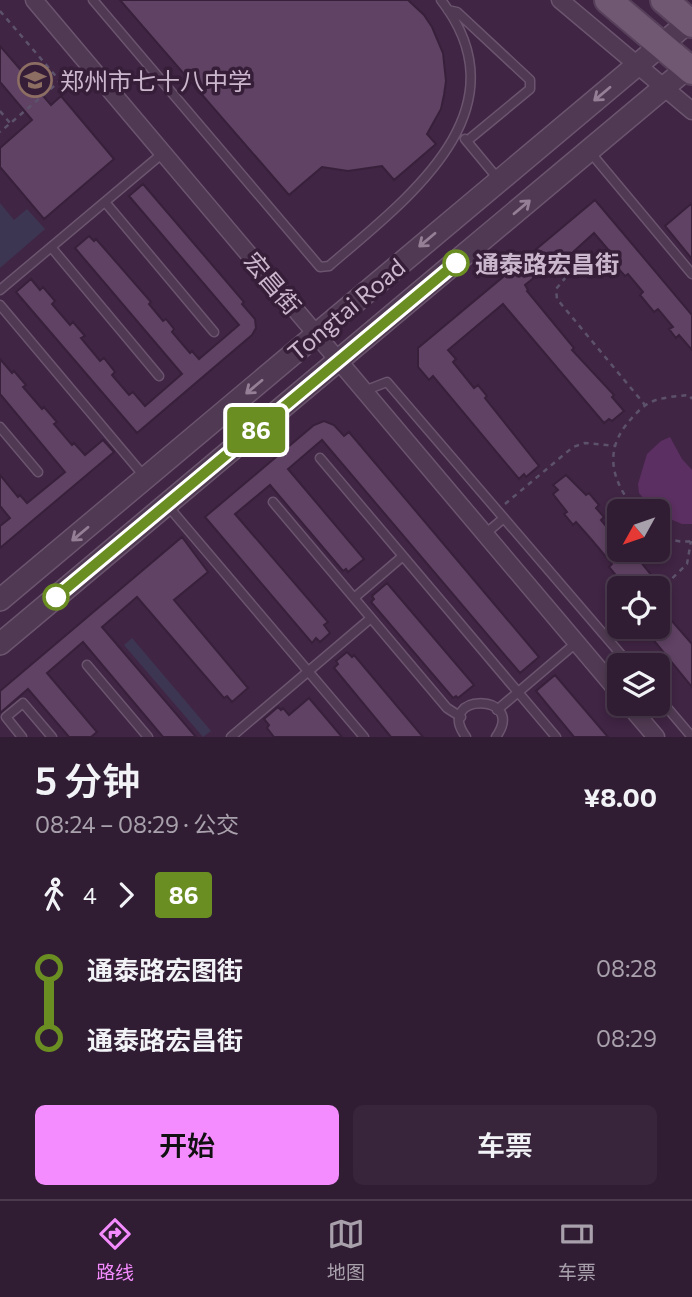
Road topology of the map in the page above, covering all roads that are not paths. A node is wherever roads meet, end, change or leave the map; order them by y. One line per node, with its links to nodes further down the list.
1 (34, 0): 17 (street, 宏昌街)
2 (93, 0): 14 (lane)
3 (440, 0): 7 (lane)
4 (560, 0): 10 (street)
5 (608, 0): 9 (main road)
6 (664, 0): 8 (main road)
7 (448, 10): 14 (lane); 15 (lane)
8 (691, 21): 9 (street, Tongtai Road)
9 (661, 45): 10 (street, Tongtai Road); 11 (main road)
10 (637, 65): 12 (street); 18 (street, Tongtai Road, one-way to 18)
11 (691, 67): 12 (street, Tongtai Road)
12 (664, 88): 13 (street); 16 (street, Tongtai Road)
13 (692, 111)
14 (458, 130): 15 (lane)
15 (467, 141): 18 (lane)
16 (589, 151): 21 (lane); 26 (street, Tongtai Road, one-way to 16)
17 (163, 153): 19 (lane); 25 (street, 宏昌街)
18 (499, 180): 25 (street, Tongtai Road, one-way to 25)
19 (105, 202): 20 (lane); 24 (lane)
20 (51, 247): 22 (lane); 27 (lane)
21 (692, 274)
22 (0, 290)
23 (0, 304): 32 (lane)
24 (214, 332)
25 (316, 334): 26 (street, 宏昌街); 32 (street, Tongtai Road, one-way to 32)
26 (339, 361): 28 (street, 宏昌街); 34 (street, Tongtai Road)
27 (159, 376)
28 (364, 391): 35 (lane); 36 (street, 宏昌街)
29 (0, 427): 31 (lane)
30 (320, 458): 37 (lane)
31 (37, 472)
32 (146, 478): 39 (street, Tongtai Road, one-way to 39)
33 (273, 502): 38 (lane)
34 (167, 505): 42 (street, Tongtai Road); 45 (lane)
35 (504, 518): 36 (lane); 43 (lane)
36 (485, 534): 41 (street, 宏昌街)
37 (403, 556): 38 (lane); 47 (lane)
38 (354, 598): 40 (lane)
39 (0, 600)
40 (371, 618): 45 (lane); 51 (lane)
41 (576, 643): 46 (street, 宏昌街); 47 (lane)
42 (0, 644)
43 (620, 653)
44 (87, 665): 54 (lane)
45 (309, 671): 55 (lane); 56 (lane)
46 (607, 679)
47 (518, 692): 48 (lane); 59 (lane)
48 (497, 710): 51 (lane); 58 (lane)
49 (670, 711): 61 (lane)
50 (638, 716): 60 (street)
51 (461, 717): 57 (lane)
52 (22, 737): 53 (lane)
53 (52, 737)
54 (148, 737)
55 (231, 737)
56 (364, 737)
57 (466, 737)
58 (496, 737)
59 (556, 737)
60 (656, 737)
61 (692, 737)

